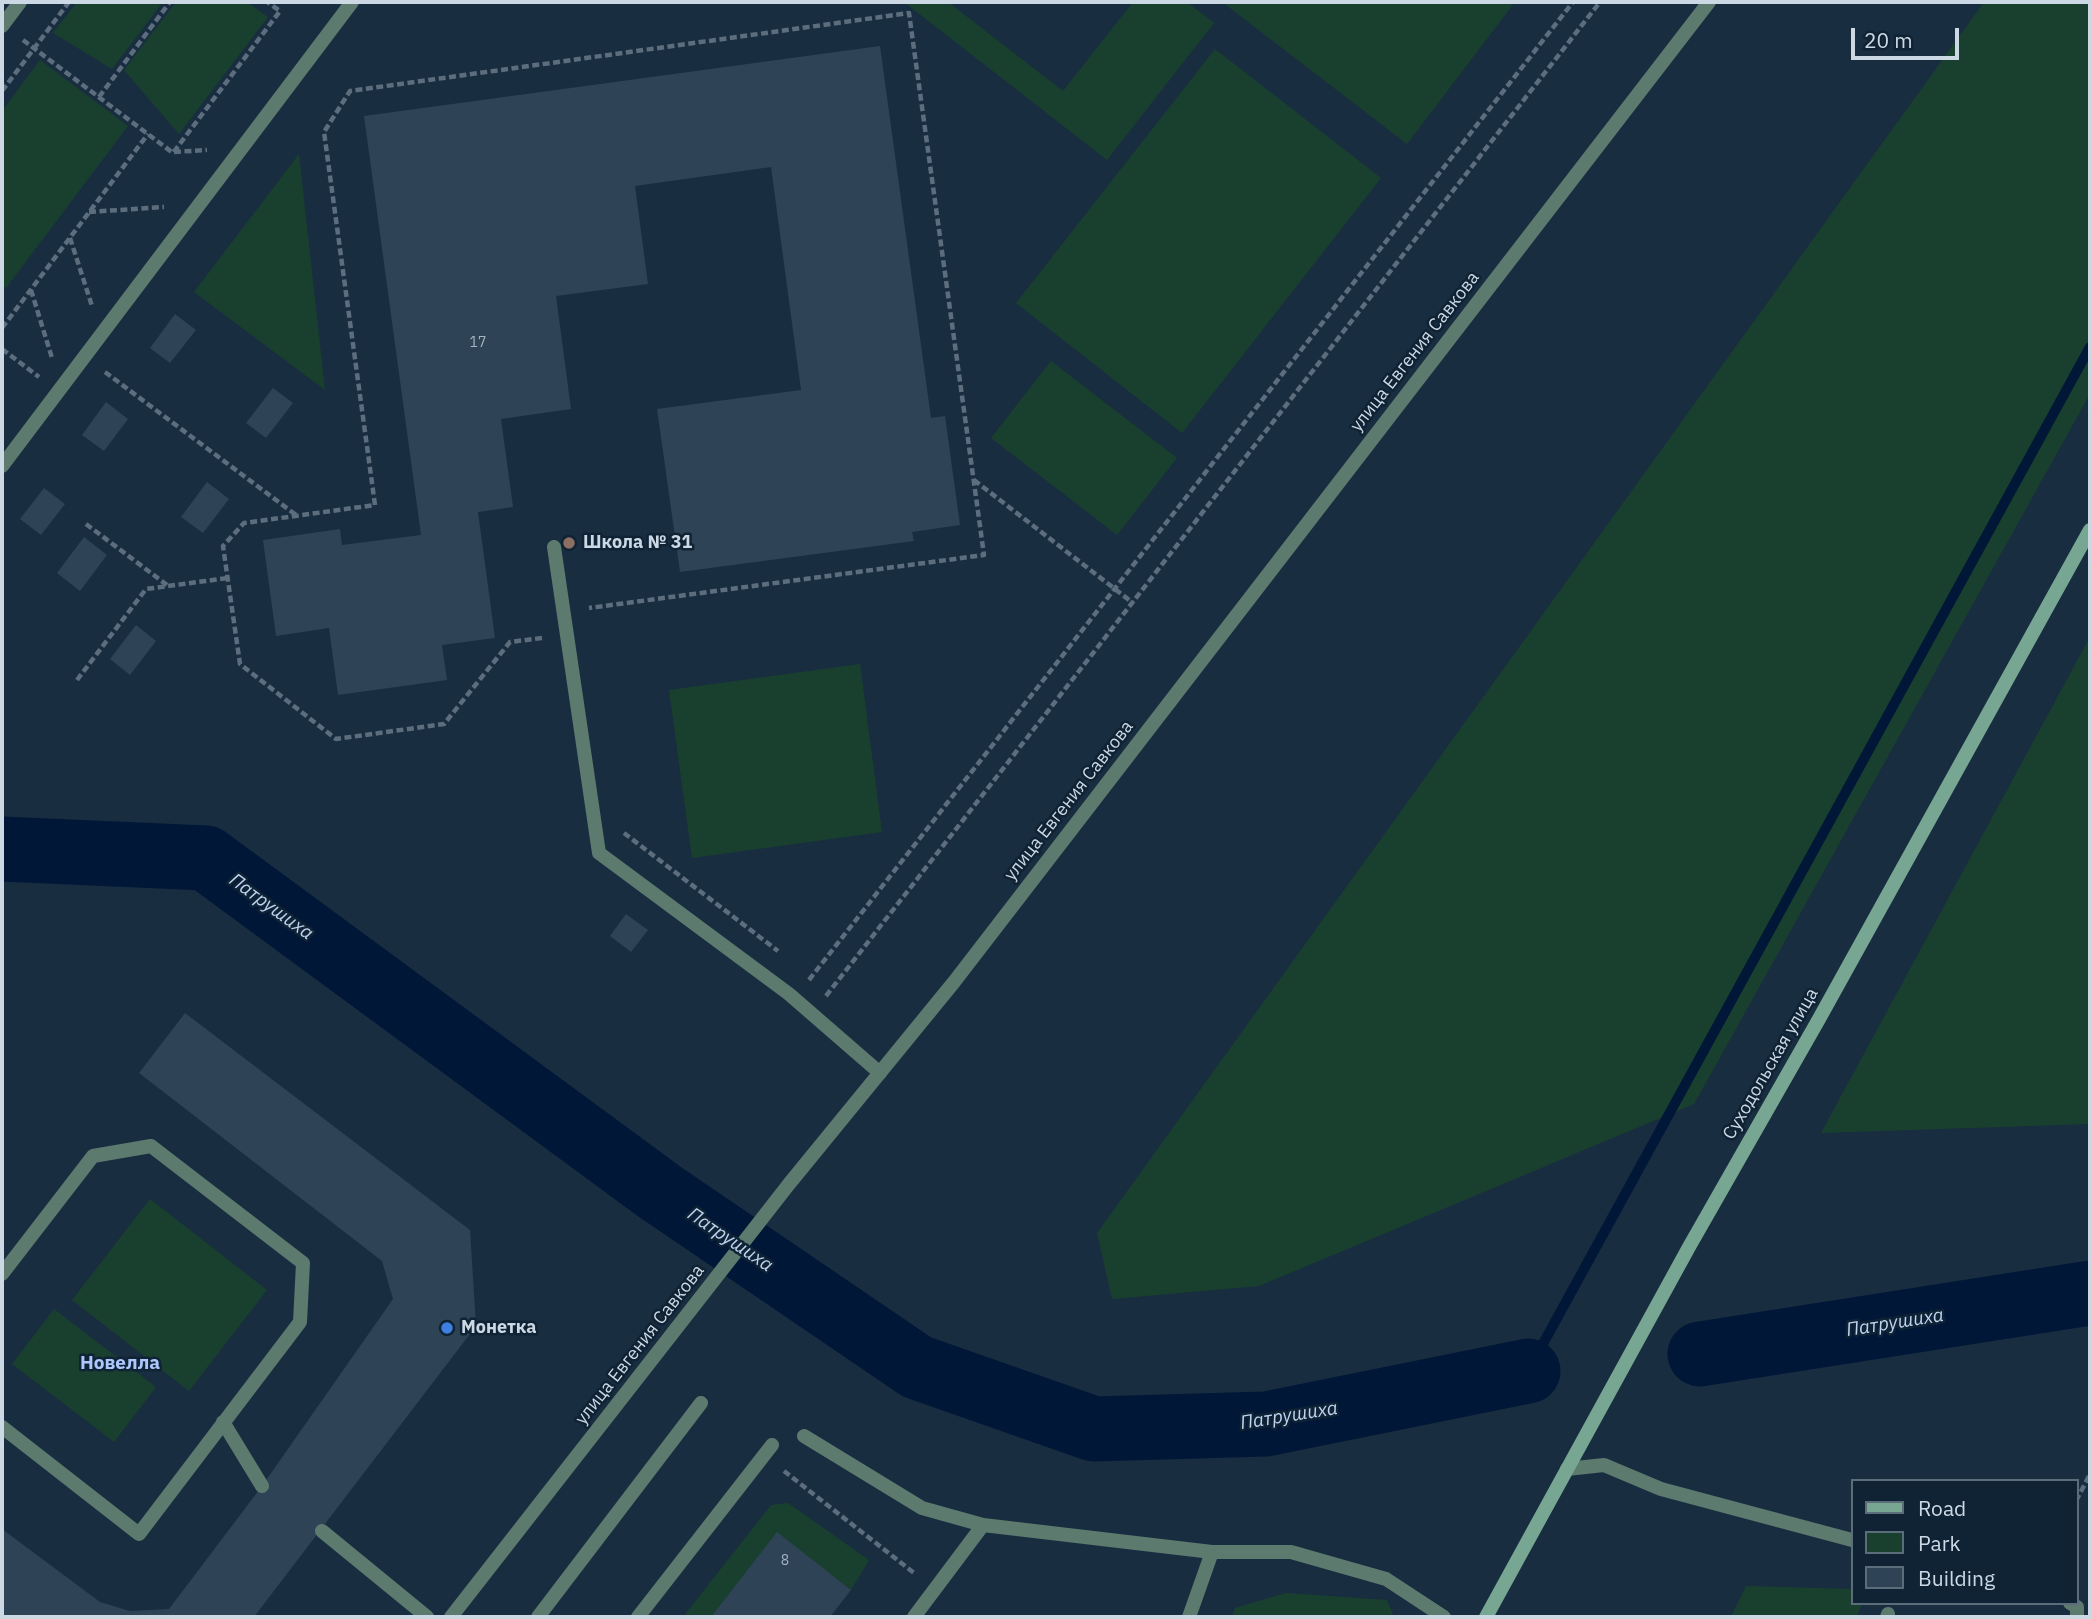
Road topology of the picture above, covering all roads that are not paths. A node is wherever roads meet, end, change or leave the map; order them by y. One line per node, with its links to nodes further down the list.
1 (20, 2): 4 (street)
2 (352, 2): 5 (street)
3 (1709, 2): 8 (street, улица Евгения Савкова)
4 (2, 26)
5 (2, 466)
6 (2090, 530): 15 (main road, Суходольская улица)
7 (554, 547): 8 (street)
8 (880, 1073): 22 (street, улица Евгения Савкова)
9 (2, 1274): 11 (street)
10 (701, 1403): 23 (street)
11 (223, 1422): 12 (street); 16 (street)
12 (2, 1427)
13 (804, 1436): 17 (street)
14 (772, 1445): 24 (street)
15 (1567, 1469): 19 (street); 28 (main road, Суходольская улица)
16 (262, 1486)
17 (983, 1525): 20 (street); 25 (street)
18 (322, 1531): 21 (street)
19 (1850, 1539)
20 (1212, 1552): 26 (street); 27 (street)
21 (427, 1617)
22 (452, 1617)
23 (538, 1617)
24 (638, 1617)
25 (914, 1617)
26 (1189, 1617)
27 (1444, 1617)
28 (1486, 1617)

